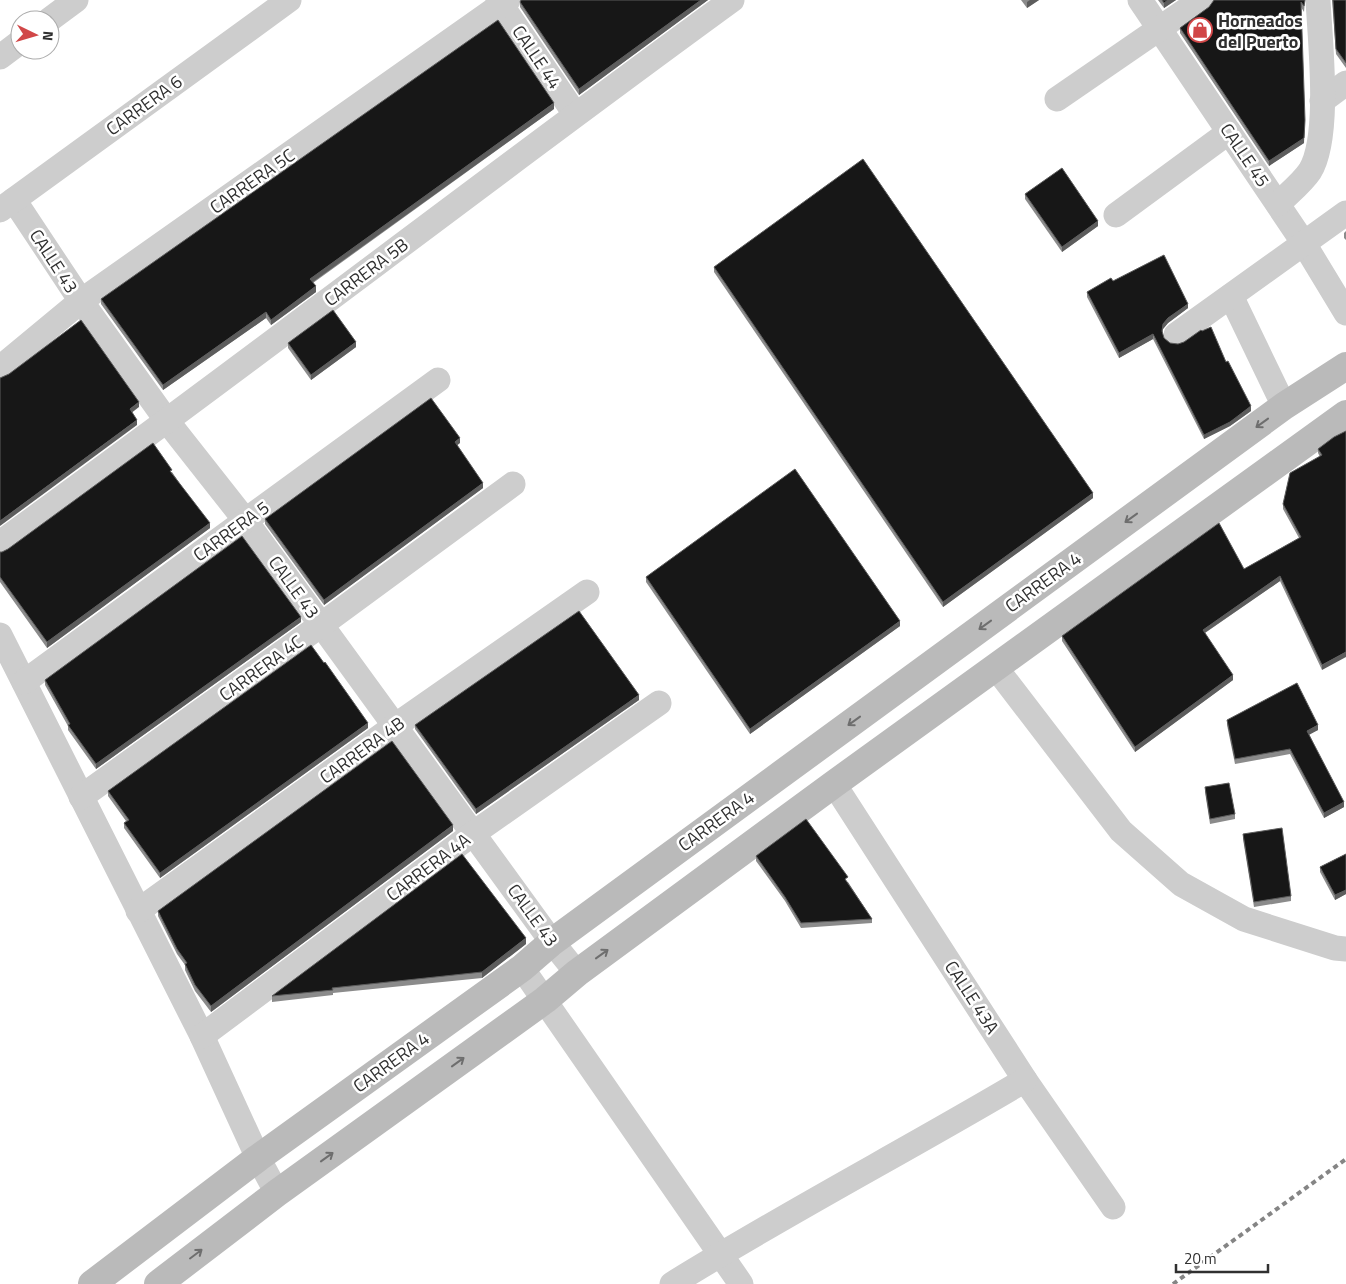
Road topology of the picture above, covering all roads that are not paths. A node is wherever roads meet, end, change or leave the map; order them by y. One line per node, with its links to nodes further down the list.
1 (76, 0): 8 (street)
2 (289, 0): 16 (street, CARRERA 6)
3 (732, 0): 13 (street, CARRERA 5B)
4 (1140, 0): 9 (street, CALLE 45)
5 (1202, 0): 9 (street)
6 (1318, 0): 12 (street)
7 (503, 2): 13 (street, CALLE 44); 21 (street, CARRERA 5C)
8 (60, 12)
9 (1160, 29): 11 (street); 14 (street, CALLE 45)
10 (1346, 83): 12 (street)
11 (1057, 99)
12 (1322, 100): 15 (street)
13 (576, 114): 29 (street, CARRERA 5B)
14 (1229, 132): 15 (street, CALLE 45); 18 (street)
15 (1278, 204): 19 (street, CALLE 45)
16 (7, 205): 21 (street, CALLE 43)
17 (1346, 213): 19 (street)
18 (1116, 215)
19 (1303, 242): 20 (street); 22 (street, CALLE 45)
20 (1231, 296): 23 (street); 27 (street)
21 (81, 301): 25 (street, CARRERA 5C); 29 (street, CALLE 43)
22 (1346, 313)
23 (1176, 335)
24 (1346, 366): 27 (street, CARRERA 4)
25 (0, 368)
26 (438, 380): 31 (street, CARRERA 5)
27 (1284, 406): 44 (street, CARRERA 4, one-way to 44)
28 (1346, 414): 36 (street)
29 (168, 421): 31 (street, CALLE 43); 32 (street, CARRERA 5B)
30 (513, 484): 34 (street, CARRERA 4C)
31 (245, 520): 34 (street, CALLE 43); 37 (street, CARRERA 5)
32 (0, 543)
33 (587, 592): 39 (street, CARRERA 4B)
34 (321, 625): 39 (street, CALLE 43); 41 (street, CARRERA 4C)
35 (0, 635): 37 (street)
36 (996, 668): 40 (street); 45 (street)
37 (24, 682): 41 (street)
38 (659, 703): 42 (street, CARRERA 4A)
39 (395, 726): 42 (street, CALLE 43); 43 (street, CARRERA 4B)
40 (834, 784): 47 (street, one-way to 40); 50 (street, CALLE 43A)
41 (81, 797): 43 (street)
42 (474, 833): 44 (street, CALLE 43); 49 (street, CARRERA 4A)
43 (138, 911): 49 (street)
44 (552, 942): 46 (street, CARRERA 4); 47 (street, CALLE 43)
45 (1346, 949)
46 (522, 968): 48 (street); 51 (street, CARRERA 4)
47 (577, 973): 48 (street)
48 (545, 1000): 52 (street, one-way to 48); 54 (street)
49 (202, 1036): 51 (street)
50 (1025, 1080): 53 (street, CALLE 43A); 54 (street)
51 (258, 1158): 52 (street); 55 (street, CARRERA 4)
52 (277, 1193): 56 (street, one-way to 52)
53 (1113, 1207)
54 (720, 1254): 57 (street); 58 (street)
55 (92, 1284)
56 (158, 1284)
57 (672, 1284)
58 (741, 1284)

